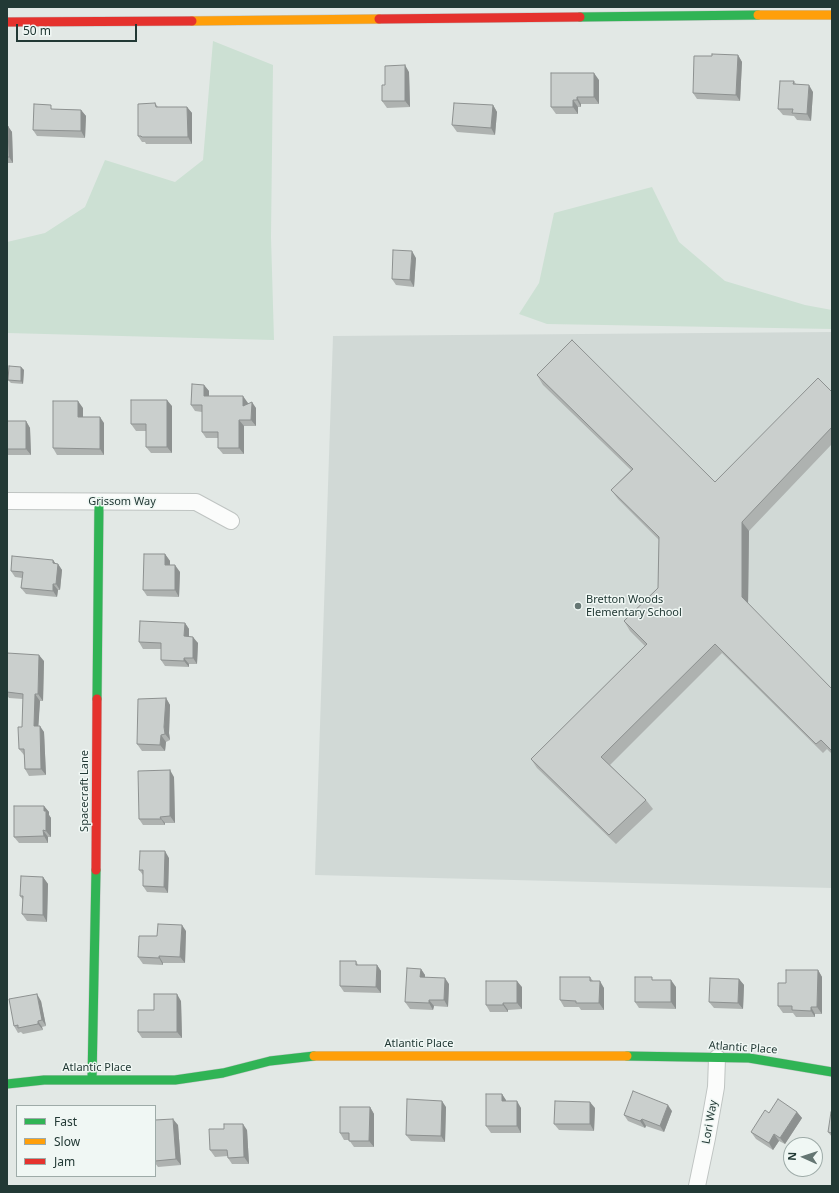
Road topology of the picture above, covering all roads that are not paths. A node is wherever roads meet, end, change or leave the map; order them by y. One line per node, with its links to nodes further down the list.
1 (832, 15): 2 (street)
2 (7, 22)
3 (7, 501): 4 (street, Grissom Way)
4 (99, 502): 5 (street, Grissom Way); 8 (street, Spacecraft Lane)
5 (232, 521)
6 (717, 1058): 7 (street, Atlantic Place); 8 (street, Atlantic Place); 10 (street, Lori Way)
7 (832, 1072)
8 (92, 1079): 9 (street, Atlantic Place)
9 (7, 1084)
10 (697, 1186)

